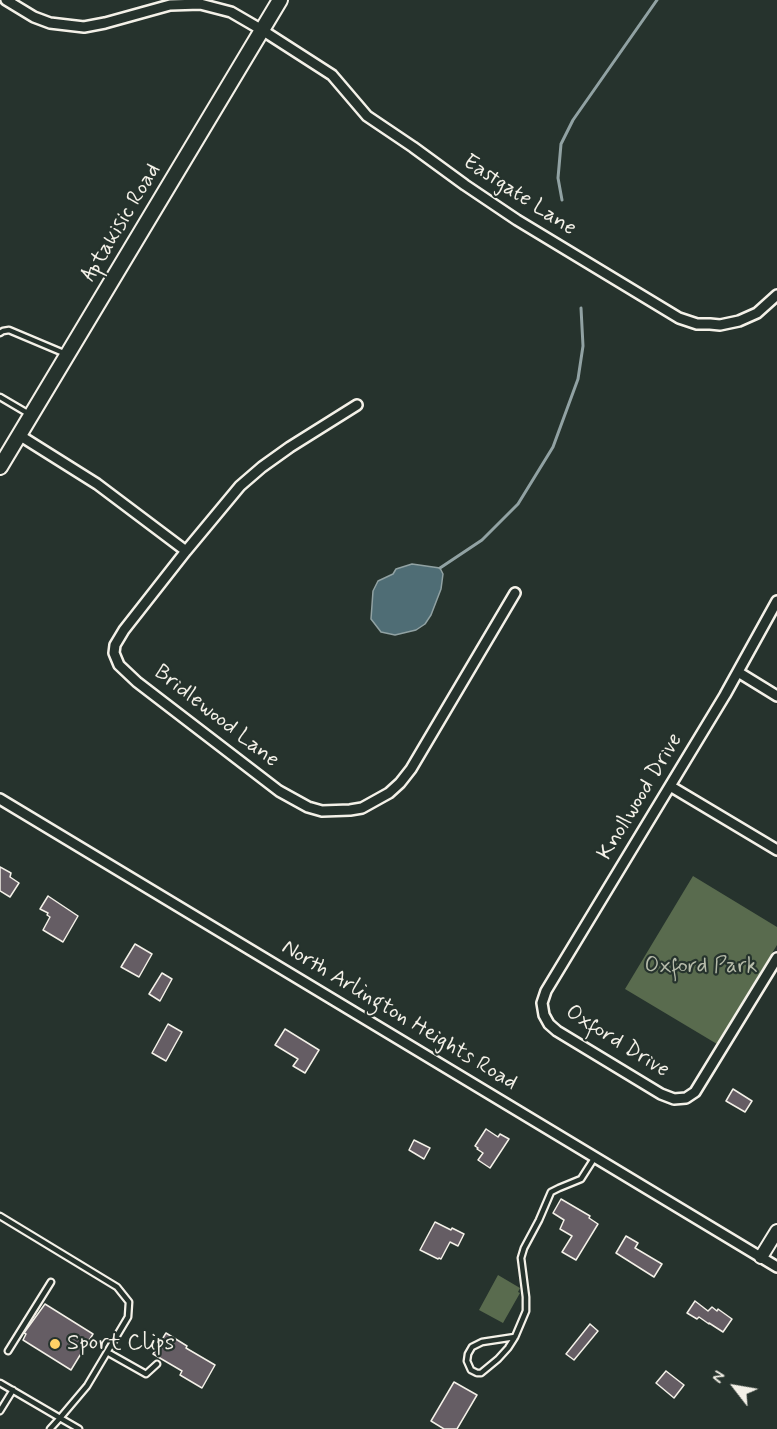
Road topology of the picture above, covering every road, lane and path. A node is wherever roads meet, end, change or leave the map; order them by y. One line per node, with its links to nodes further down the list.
1 (6, 0): 3 (street, Eastgate Lane)
2 (280, 0): 3 (main road, Aptakisic Road)
3 (262, 30): 4 (street, Eastgate Lane); 6 (main road, Aptakisic Road)
4 (777, 295)
5 (0, 333): 6 (lane)
6 (68, 355): 9 (main road, Aptakisic Road)
7 (0, 397): 9 (lane)
8 (357, 405): 12 (street)
9 (31, 415): 10 (main road, Aptakisic Road)
10 (19, 435): 11 (main road, Aptakisic Road); 12 (street)
11 (0, 467)
12 (186, 551): 13 (street, Bridlewood Lane)
13 (515, 593)
14 (777, 601): 15 (street, Knollwood Drive)
15 (738, 672): 16 (street); 17 (street, Knollwood Drive)
16 (777, 696)
17 (670, 786): 19 (street); 21 (street, Knollwood Drive)
18 (0, 799): 22 (street, North Arlington Heights Road)
19 (777, 850)
20 (777, 958): 21 (street, Oxford Drive)
21 (544, 1015)
22 (595, 1157): 25 (street, North Arlington Heights Road); 28 (lane)
23 (0, 1216): 30 (lane)
24 (777, 1231): 25 (street)
25 (761, 1257): 26 (street, North Arlington Heights Road)
26 (777, 1267)
27 (51, 1282): 29 (lane)
28 (515, 1337): 28 (lane)
29 (8, 1351)
30 (107, 1352): 31 (lane); 36 (lane)
31 (156, 1364)
32 (0, 1383): 33 (lane)
33 (12, 1390): 34 (lane); 36 (lane)
34 (2, 1405): 35 (lane)
35 (0, 1411)
36 (60, 1418): 37 (lane); 38 (lane)
37 (50, 1429)
38 (79, 1429)

